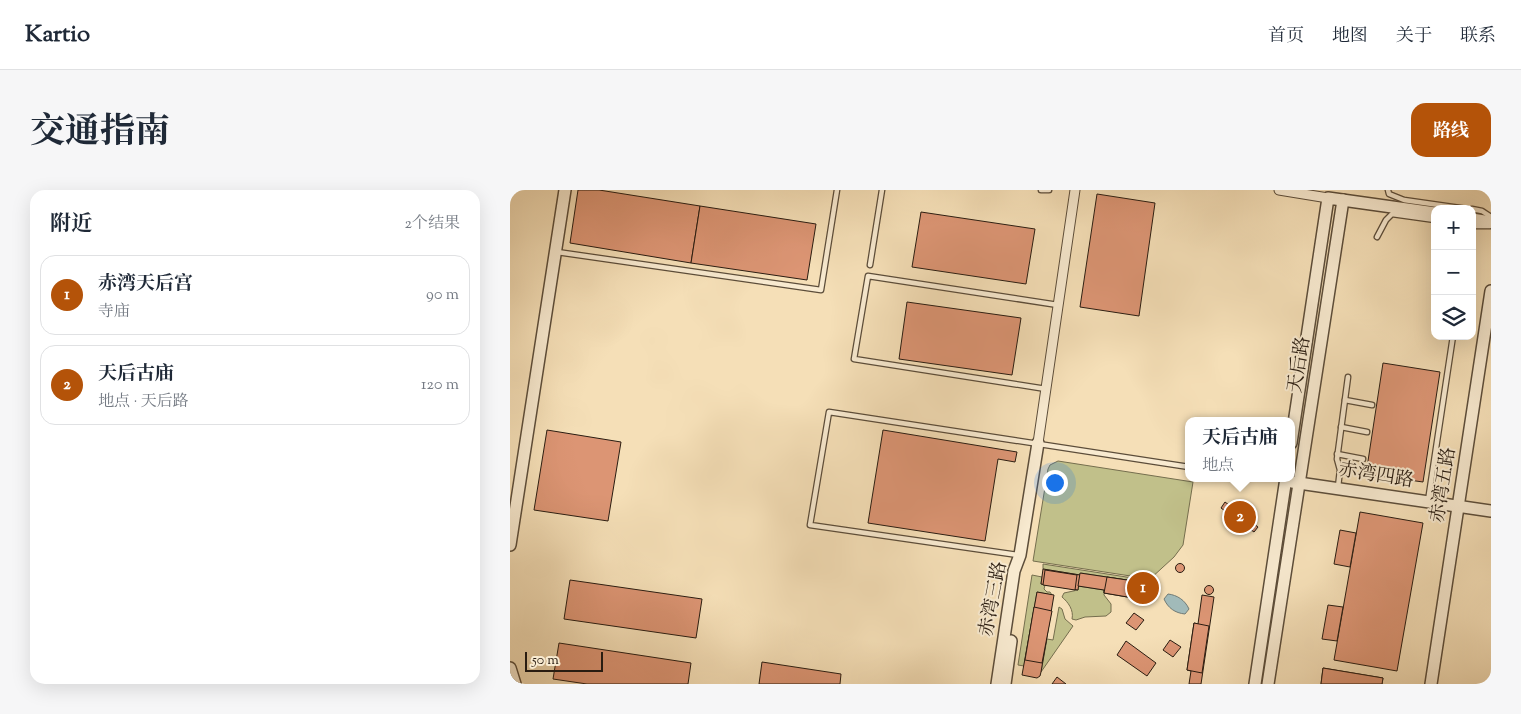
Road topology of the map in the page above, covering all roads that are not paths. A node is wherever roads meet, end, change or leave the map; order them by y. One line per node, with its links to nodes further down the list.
1 (565, 190): 20 (street)
2 (837, 190): 20 (lane)
3 (882, 190): 21 (lane)
4 (1041, 190): 5 (lane)
5 (1048, 190)
6 (1075, 190): 23 (street)
7 (1282, 190): 9 (street)
8 (1388, 190): 11 (lane)
9 (1328, 198): 10 (street); 29 (street, 天后路)
10 (1343, 200): 13 (street); 38 (street, 天后路)
11 (1439, 205)
12 (1476, 210): 14 (lane)
13 (1431, 212)
14 (1491, 217)
15 (1431, 219): 19 (lane)
16 (1476, 220): 17 (street)
17 (1491, 224): 18 (lane)
18 (1476, 226)
19 (1377, 238)
20 (555, 252): 43 (street)
21 (870, 265)
22 (1491, 291): 41 (street, 赤湾五路)
23 (1058, 305): 26 (street); 26 (lane)
24 (1452, 340): 40 (lane)
25 (1348, 377): 27 (lane)
26 (1046, 389): 32 (street)
27 (1345, 400): 28 (lane); 30 (lane)
28 (1372, 404)
29 (1295, 417)
30 (1341, 428): 31 (lane); 33 (lane)
31 (1368, 432)
32 (1038, 443): 35 (lane); 44 (street); 44 (lane)
33 (1337, 454): 34 (lane); 39 (lane)
34 (1363, 458)
35 (1185, 466)
36 (1286, 482): 49 (street)
37 (1295, 482): 38 (street, 赤湾四路)
38 (1299, 483): 39 (street, 赤湾四路); 50 (street, 天后路)
39 (1338, 488): 40 (street, 赤湾四路)
40 (1428, 502): 41 (street, 赤湾四路)
41 (1459, 506): 42 (street, 赤湾四路); 51 (street, 赤湾五路)
42 (1491, 511)
43 (510, 545)
44 (1020, 555): 47 (street, 赤湾三路); 48 (street, 赤湾三路)
45 (510, 668): 46 (street)
46 (515, 684)
47 (997, 684)
48 (1005, 684)
49 (1255, 684)
50 (1268, 684)
51 (1432, 684)

